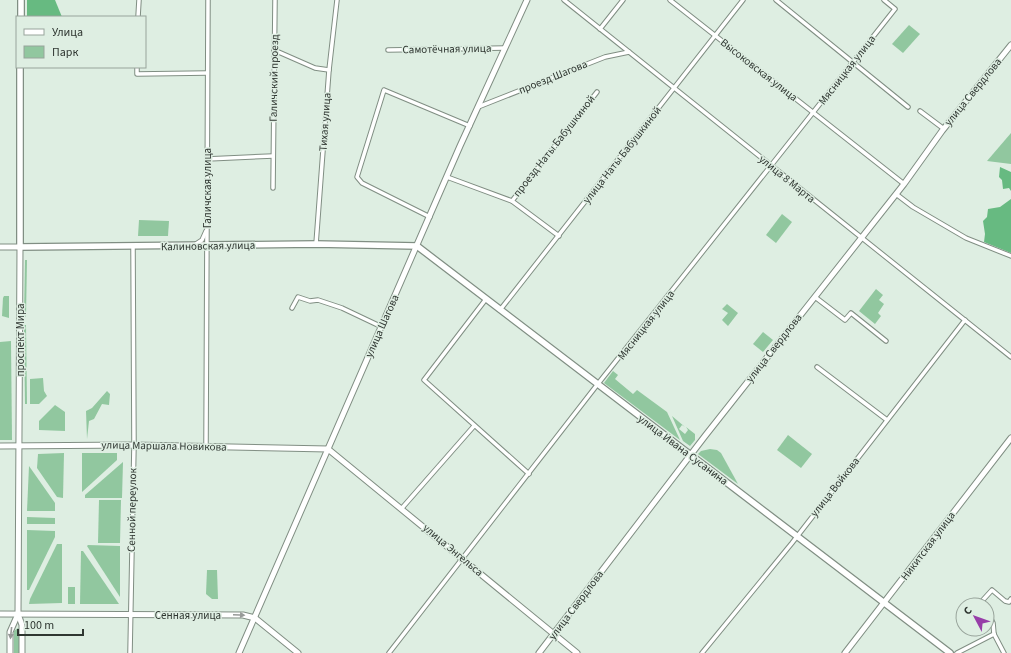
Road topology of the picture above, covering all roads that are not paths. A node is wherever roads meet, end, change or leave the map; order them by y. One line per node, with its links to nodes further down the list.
1 (21, 0): 13 (main road)
2 (139, 0): 14 (street)
3 (208, 0): 26 (street, Галичская улица)
4 (275, 0): 19 (street, Галичский проезд)
5 (337, 0): 25 (street, Тихая улица)
6 (527, 0): 18 (main road, улица Шагова)
7 (564, 0): 15 (street, улица 8 Марта)
8 (623, 0): 15 (street)
9 (670, 0): 16 (street, Высоковская улица)
10 (743, 0): 16 (street, улица Наты Бабушкиной)
11 (776, 0): 22 (street)
12 (884, 0): 22 (street, Мясницкая улица)
13 (21, 16)
14 (138, 16)
15 (600, 29): 21 (street, улица 8 Марта)
16 (715, 36): 27 (street, улица Наты Бабушкиной); 32 (street, Высоковская улица)
17 (1011, 45): 34 (main road, улица Свердлова)
18 (505, 48): 20 (street, Самотёчная улица); 29 (main road, улица Шагова)
19 (274, 50): 25 (street); 35 (street, Галичский проезд)
20 (388, 50)
21 (629, 52): 27 (street, улица 8 Марта); 29 (street, проезд Шагова)
22 (854, 62): 30 (street); 32 (street, Мясницкая улица)
23 (20, 68): 51 (main road, проспект Мира)
24 (138, 68): 26 (street)
25 (329, 70): 47 (street, Тихая улица)
26 (207, 73): 36 (street, Галичская улица)
27 (674, 88): 37 (street, улица 8 Марта); 45 (street, улица Наты Бабушкиной)
28 (596, 92): 42 (street, проезд Наты Бабушкиной)
29 (478, 107): 33 (main road, улица Шагова)
30 (908, 107)
31 (920, 111): 34 (street)
32 (813, 113): 37 (street, Мясницкая улица); 39 (street, Высоковская улица)
33 (470, 126): 38 (main road, улица Шагова); 43 (street)
34 (944, 129): 39 (main road, улица Свердлова)
35 (273, 156): 36 (street); 40 (street, Галичский проезд)
36 (208, 159): 44 (street, Галичская улица)
37 (772, 166): 46 (street, улица 8 Марта); 64 (street, Мясницкая улица)
38 (447, 177): 42 (street); 43 (main road, улица Шагова)
39 (904, 184): 41 (main road, улица Свердлова)
40 (273, 188)
41 (896, 194): 46 (main road, улица Свердлова); 54 (street)
42 (512, 201): 45 (street)
43 (430, 217): 49 (main road, улица Шагова)
44 (207, 224): 48 (street, Галичская улица); 53 (street)
45 (559, 236): 58 (street, улица Наты Бабушкиной)
46 (862, 238): 55 (main road, улица Свердлова); 59 (street, улица 8 Марта)
47 (316, 244): 48 (main road, Калиновская улица); 49 (main road, Калиновская улица)
48 (207, 246): 53 (main road, Калиновская улица); 71 (street, Галичская улица)
49 (416, 246): 56 (main road, улица Ивана Сусанина); 60 (main road, улица Шагова)
50 (0, 247): 51 (main road, Калиновская улица)
51 (20, 247): 52 (main road, Калиновская улица); 69 (main road, проспект Мира)
52 (133, 247): 53 (main road, Калиновская улица); 70 (street, Сенной переулок)
53 (188, 247)
54 (1011, 256)
55 (815, 297): 61 (street); 73 (main road, улица Свердлова)
56 (486, 299): 58 (main road, улица Ивана Сусанина); 66 (street)
57 (292, 308): 60 (street)
58 (500, 310): 64 (main road, улица Ивана Сусанина)
59 (965, 320): 62 (street, улица 8 Марта); 65 (street, улица Войкова)
60 (382, 327): 72 (main road, улица Шагова)
61 (886, 341)
62 (1011, 357)
63 (817, 367): 65 (street)
64 (597, 385): 73 (main road, улица Ивана Сусанина); 74 (street, Мясницкая улица)
65 (887, 420): 76 (street, улица Войкова)
66 (474, 426): 74 (street); 75 (street)
67 (1011, 438): 80 (main road, Никитская улица)
68 (0, 446): 69 (main road, улица Маршала Новикова)
69 (19, 446): 70 (main road, улица Маршала Новикова); 82 (main road, проспект Мира)
70 (134, 446): 71 (main road, улица Маршала Новикова); 83 (street, Сенной переулок)
71 (206, 447): 72 (main road, улица Маршала Новикова)
72 (328, 449): 75 (main road, улица Энгельса); 84 (main road, улица Шагова)
73 (690, 455): 76 (main road, улица Ивана Сусанина); 85 (main road, улица Свердлова)
74 (529, 474): 77 (street, Мясницкая улица)
75 (402, 508): 77 (main road, улица Энгельса)
76 (797, 537): 80 (main road, улица Ивана Сусанина); 96 (street, улица Войкова)
77 (463, 559): 85 (main road, улица Энгельса); 93 (street, Мясницкая улица)
78 (986, 597): 79 (street)
79 (1011, 599)
80 (884, 603): 97 (main road, Никитская улица); 98 (main road, улица Ивана Сусанина)
81 (0, 614): 82 (main road, Сенная улица)
82 (18, 614): 83 (main road, Сенная улица); 88 (main road, проспект Мира, one-way to 88); 89 (main road, проспект Мира)
83 (131, 615): 84 (main road, Сенная улица, one-way to 84); 90 (street, Сенной переулок)
84 (255, 618): 91 (main road, улица Шагова); 92 (main road)
85 (554, 634): 94 (main road, улица Свердлова); 95 (main road, улица Энгельса)
86 (995, 636): 100 (street)
87 (988, 637): 99 (street)
88 (10, 653)
89 (22, 653)
90 (130, 653)
91 (239, 653)
92 (298, 653)
93 (389, 653)
94 (539, 653)
95 (577, 653)
96 (702, 653)
97 (845, 653)
98 (950, 653)
99 (957, 653)
100 (1004, 653)

